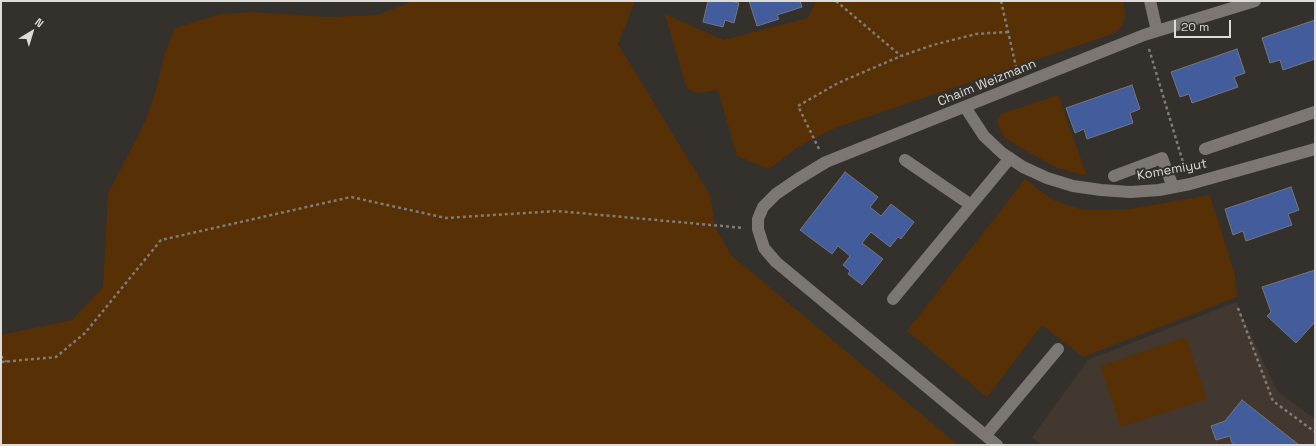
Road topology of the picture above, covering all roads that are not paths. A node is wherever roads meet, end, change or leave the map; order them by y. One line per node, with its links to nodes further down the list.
1 (1150, 1): 3 (street)
2 (1255, 1): 3 (street, Chaim Weizmann)
3 (1157, 31): 4 (street, Chaim Weizmann)
4 (965, 106): 8 (street, Komemiyut); 15 (street, Chaim Weizmann)
5 (1315, 112): 6 (street)
6 (1205, 149)
7 (1315, 149): 11 (street, Komemiyut)
8 (1010, 158): 11 (street, Komemiyut); 12 (street)
9 (905, 160): 12 (street)
10 (1114, 176): 11 (street)
11 (1173, 187)
12 (971, 205): 13 (street)
13 (893, 299)
14 (1058, 349): 15 (street)
15 (986, 435): 16 (street)
16 (997, 445)

